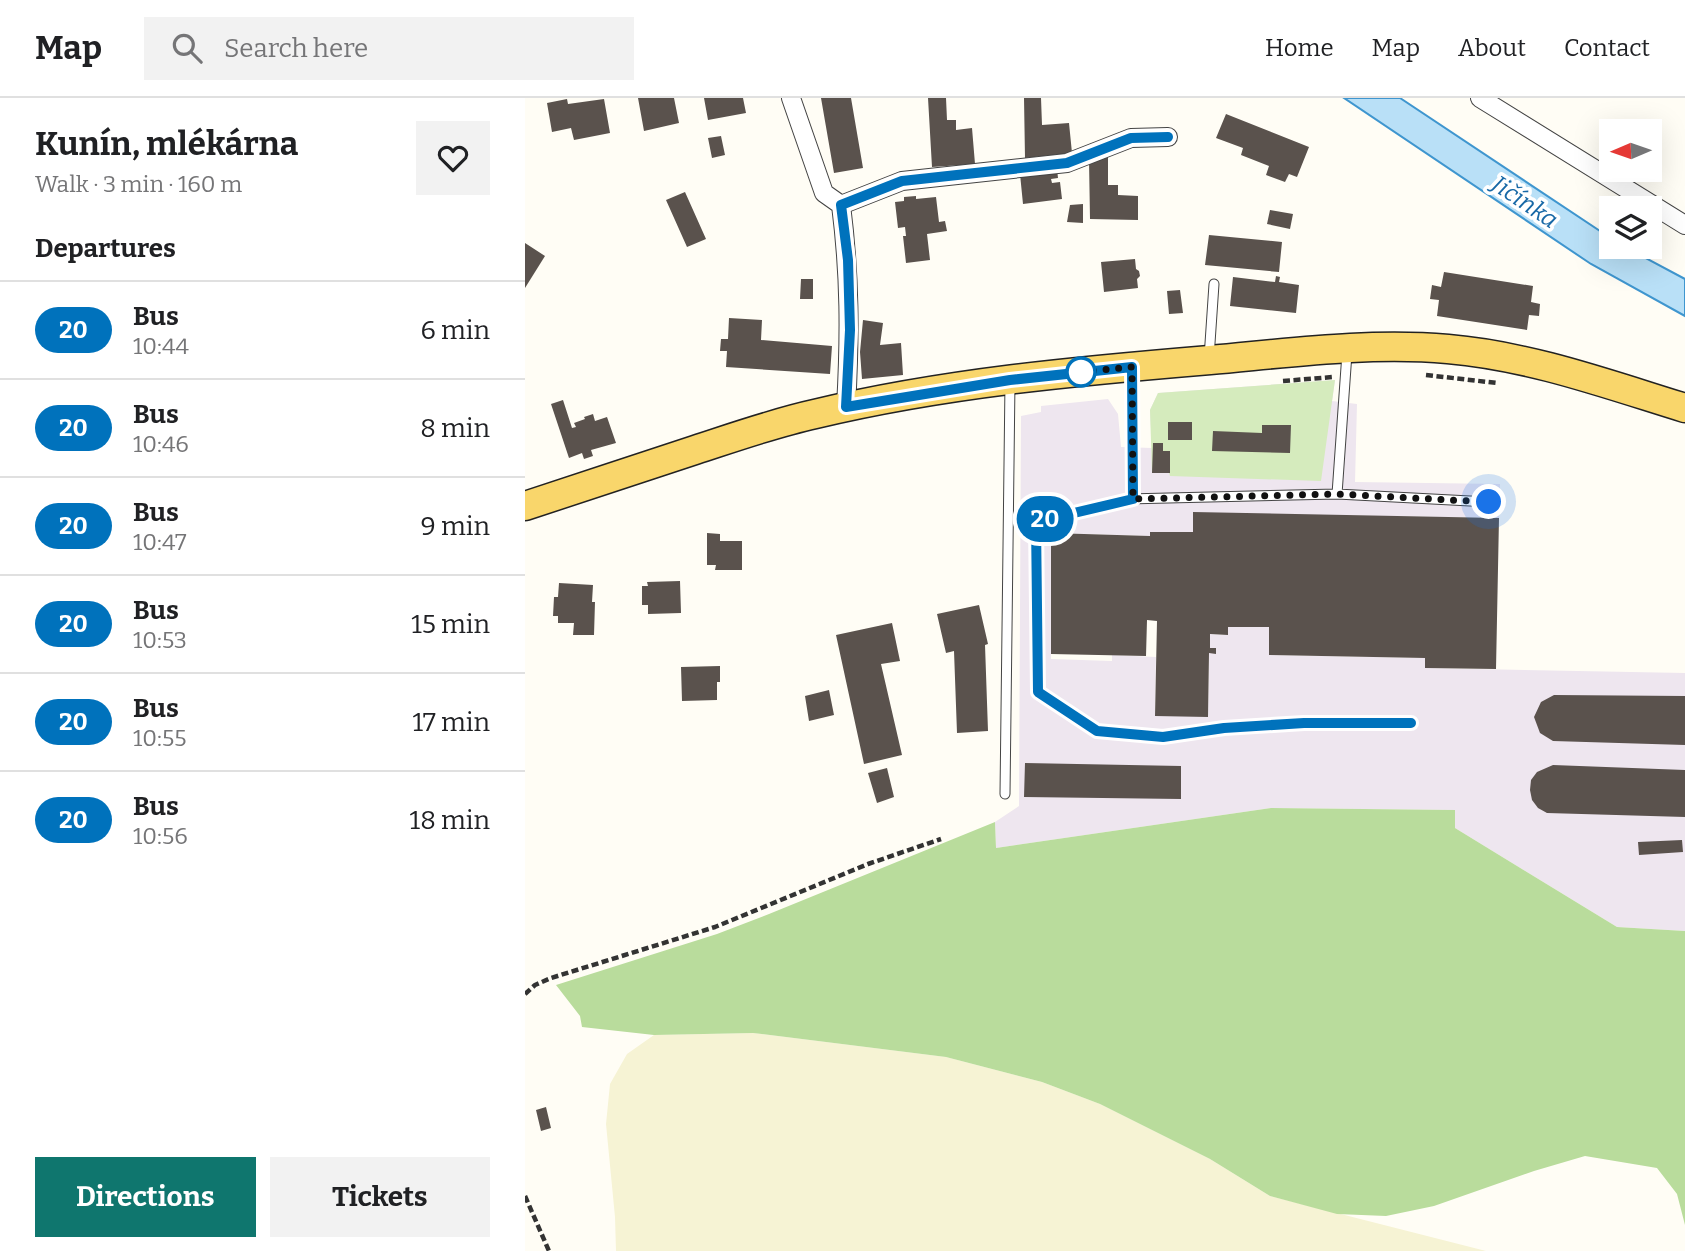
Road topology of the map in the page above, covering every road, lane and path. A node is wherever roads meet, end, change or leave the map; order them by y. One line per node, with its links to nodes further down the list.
1 (791, 98): 4 (street)
2 (1481, 98): 5 (street)
3 (1168, 137): 4 (street)
4 (841, 205): 14 (street)
5 (1685, 225)
6 (1214, 284): 7 (lane)
7 (1209, 360): 8 (main road); 9 (main road)
8 (1347, 361): 12 (path); 15 (main road); 16 (lane)
9 (1132, 367): 11 (main road); 17 (lane)
10 (1419, 374): 13 (path)
11 (1010, 380): 14 (main road); 21 (lane)
12 (1280, 381)
13 (1508, 384)
14 (846, 407): 19 (main road)
15 (1685, 408)
16 (1337, 494): 17 (lane); 18 (lane)
17 (1133, 499): 20 (lane)
18 (1489, 502)
19 (525, 506)
20 (1411, 723)
21 (1005, 794)
22 (941, 839): 23 (path)
23 (525, 994)
24 (525, 1196): 25 (path)
25 (549, 1251)

